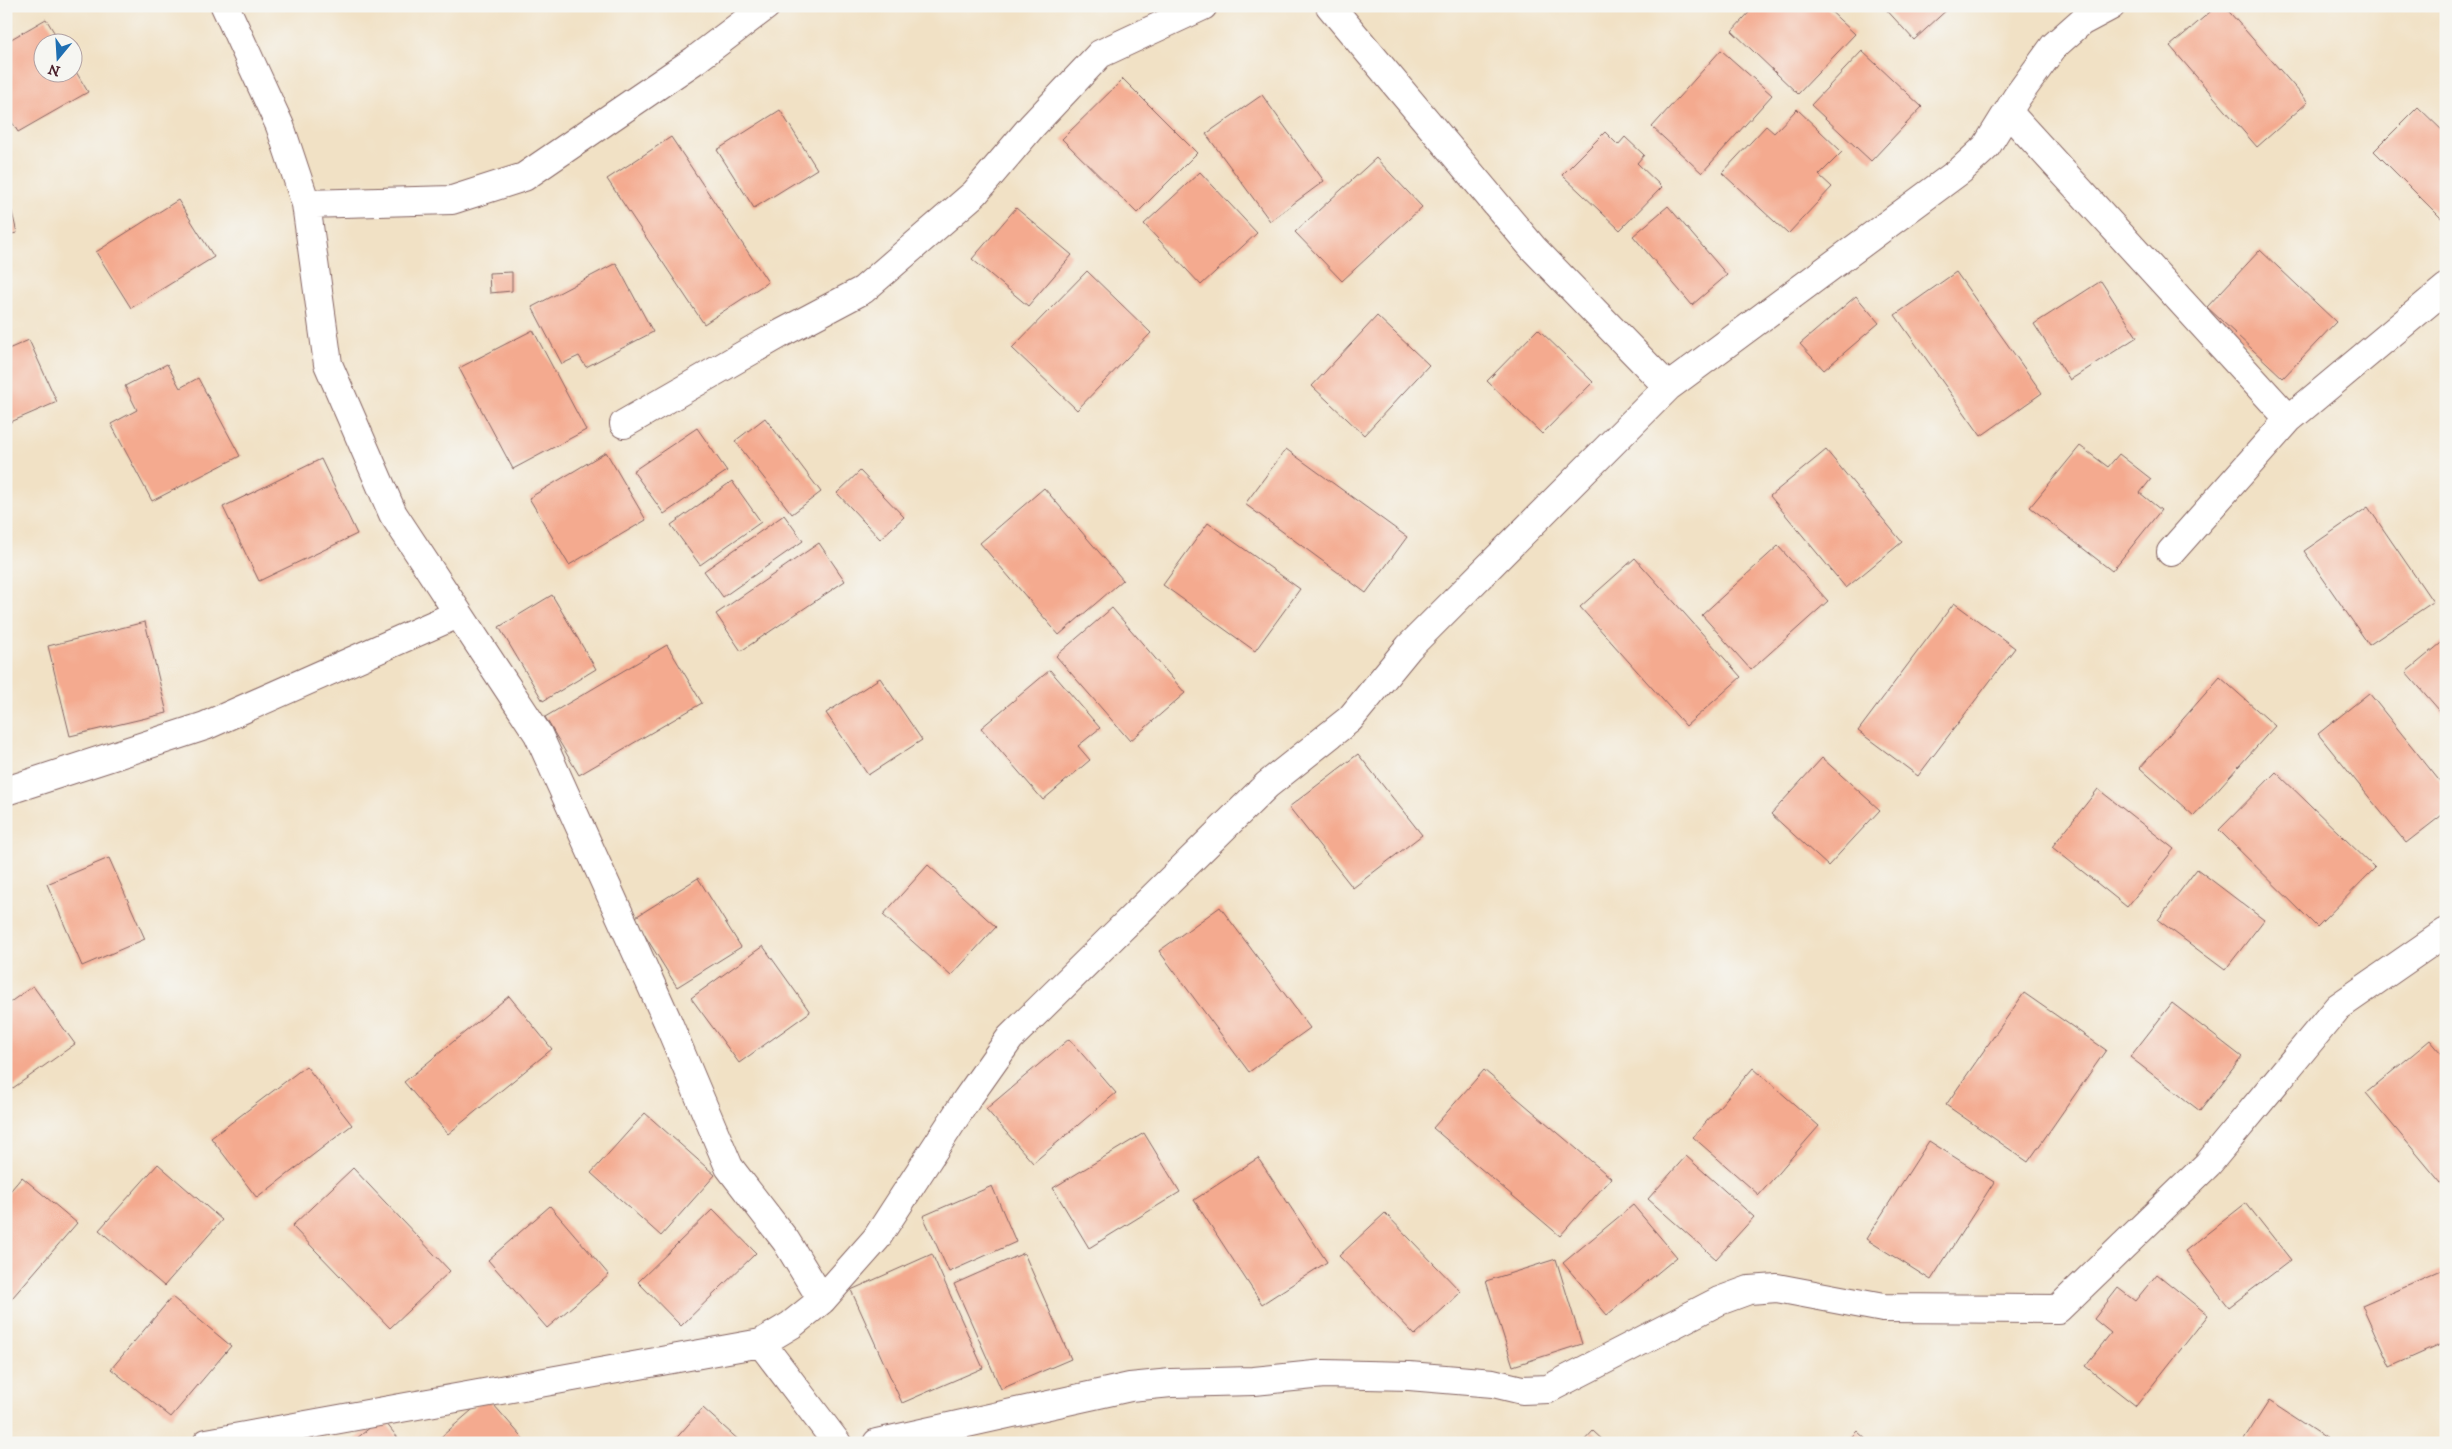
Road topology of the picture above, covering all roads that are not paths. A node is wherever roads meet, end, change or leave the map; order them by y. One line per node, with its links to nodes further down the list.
1 (225, 6): 7 (street)
2 (766, 6): 7 (street)
3 (1203, 6): 11 (street)
4 (1330, 6): 9 (street)
5 (2111, 6): 6 (street)
6 (2008, 112): 9 (street); 10 (street)
7 (306, 204): 13 (street)
8 (2446, 288): 10 (street)
9 (1668, 387): 16 (street)
10 (2289, 419): 12 (street)
11 (624, 424)
12 (2171, 552)
13 (458, 614): 14 (street); 16 (street)
14 (8, 784)
15 (2446, 932): 20 (street)
16 (822, 1300): 17 (street)
17 (761, 1343): 18 (street); 19 (street)
18 (207, 1443)
19 (837, 1443)
20 (877, 1443)

